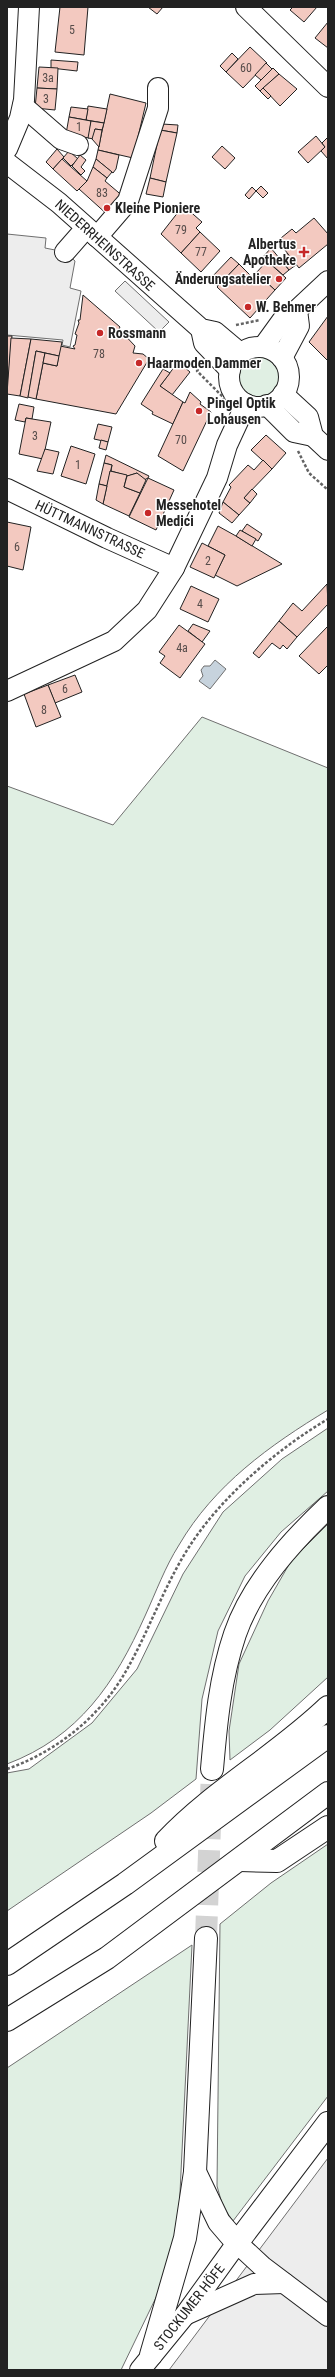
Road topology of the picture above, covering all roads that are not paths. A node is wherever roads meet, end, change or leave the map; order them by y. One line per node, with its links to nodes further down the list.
1 (29, 7): 5 (street)
2 (246, 7): 3 (street)
3 (328, 87)
4 (158, 88): 9 (street)
5 (23, 106): 6 (street); 7 (street)
6 (78, 145)
7 (7, 149)
8 (10, 171): 9 (street, NIEDERRHEINSTRASSE)
9 (91, 232): 10 (street); 13 (street, NIEDERRHEINSTRASSE)
10 (65, 252)
11 (328, 281): 12 (street)
12 (297, 310): 14 (street); 16 (street)
13 (201, 329): 15 (street, NIEDERRHEINSTRASSE); 17 (street, NIEDERRHEINSTRASSE)
14 (263, 347): 15 (street); 16 (street)
15 (240, 353): 17 (street)
16 (282, 358): 18 (street)
17 (230, 370): 19 (street)
18 (283, 394): 20 (street); 21 (street)
19 (246, 404): 20 (street); 24 (street)
20 (267, 405): 21 (street)
21 (313, 436): 22 (street)
22 (328, 450)
23 (7, 489): 24 (street, HÜTTMANNSTRASSE)
24 (174, 568): 25 (street)
25 (7, 691)
26 (328, 1507): 29 (main road)
27 (328, 1707): 33 (main road)
28 (328, 1736): 33 (main road)
29 (212, 1768)
30 (328, 1793): 32 (main road)
31 (328, 1827): 32 (main road)
32 (240, 1860): 36 (main road)
33 (125, 1884): 35 (main road)
34 (206, 1938): 38 (main road)
35 (7, 1964)
36 (7, 2020)
37 (328, 2123): 39 (main road)
38 (195, 2172): 39 (main road); 43 (main road)
39 (237, 2244): 40 (street); 41 (street, STOCKUMER HÖFE)
40 (284, 2283): 41 (street); 42 (street)
41 (185, 2315): 43 (street, STOCKUMER HÖFE)
42 (328, 2316)
43 (146, 2362)

